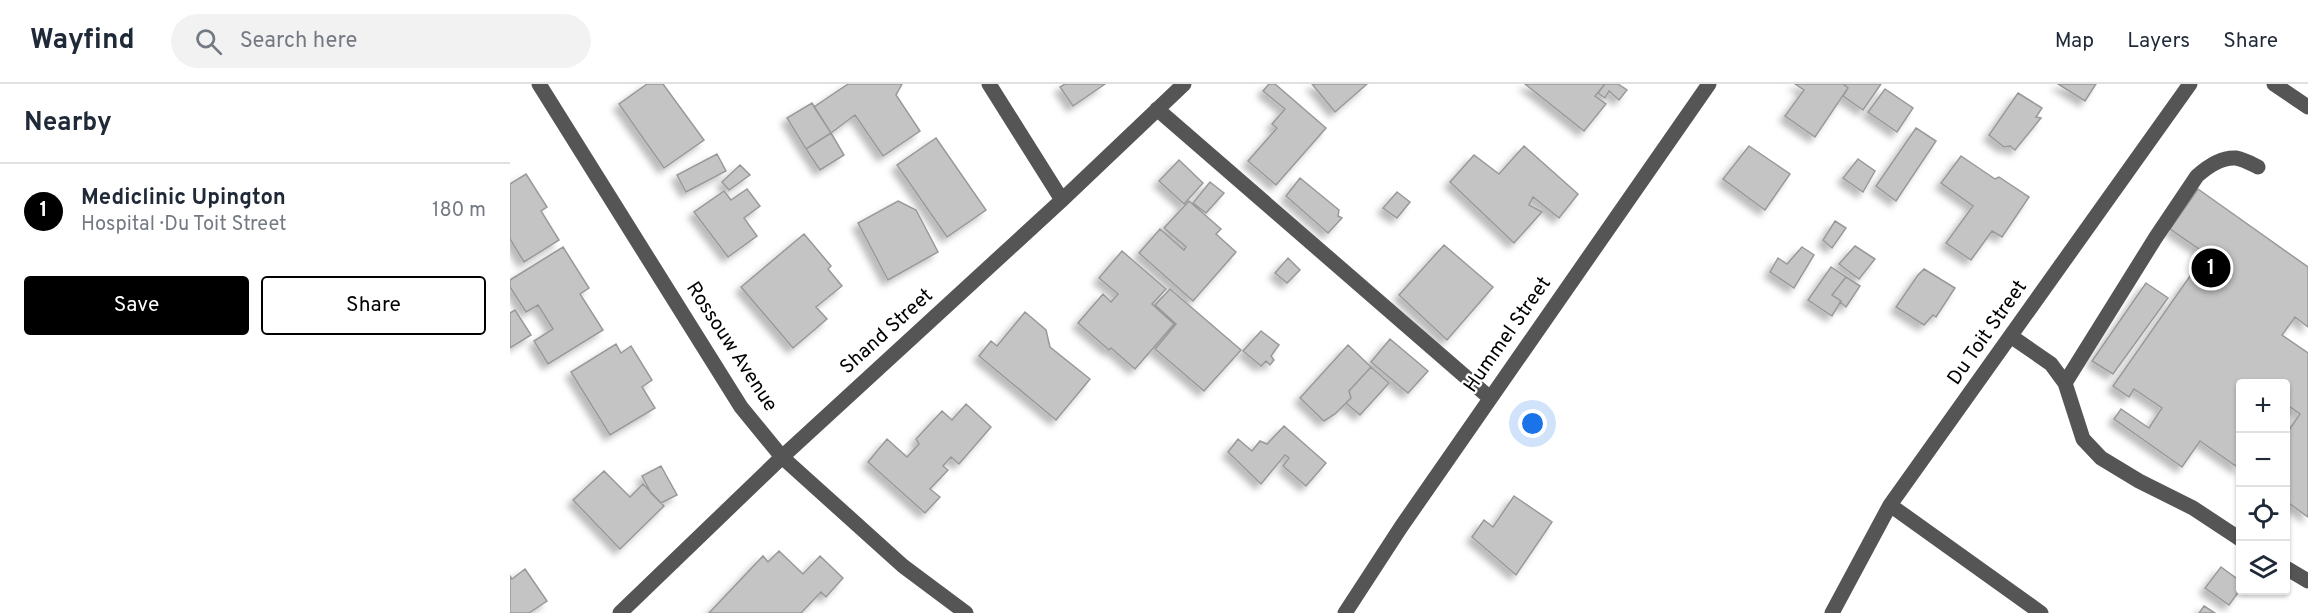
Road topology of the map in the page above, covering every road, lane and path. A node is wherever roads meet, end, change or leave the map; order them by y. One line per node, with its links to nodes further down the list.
1 (539, 84): 14 (street, Rossouw Avenue)
2 (988, 84): 10 (street)
3 (1184, 84): 8 (street, Shand Street)
4 (1709, 84): 13 (street, Hummel Street)
5 (2190, 84): 11 (street, Du Toit Street)
6 (2274, 84): 7 (street)
7 (2308, 107)
8 (1157, 109): 10 (street, Shand Street); 13 (street)
9 (2258, 167): 12 (street)
10 (1062, 200): 14 (street, Shand Street)
11 (2012, 337): 12 (street); 15 (street, Du Toit Street)
12 (2065, 383): 16 (street)
13 (1490, 398): 21 (street, Hummel Street)
14 (782, 457): 19 (street, Shand Street); 20 (street, Rossouw Avenue)
15 (1890, 505): 22 (street, Du Toit Street); 23 (street)
16 (2236, 536)
17 (2290, 570): 18 (street)
18 (2308, 581)
19 (620, 613)
20 (966, 613)
21 (1345, 613)
22 (1832, 613)
23 (2041, 613)

